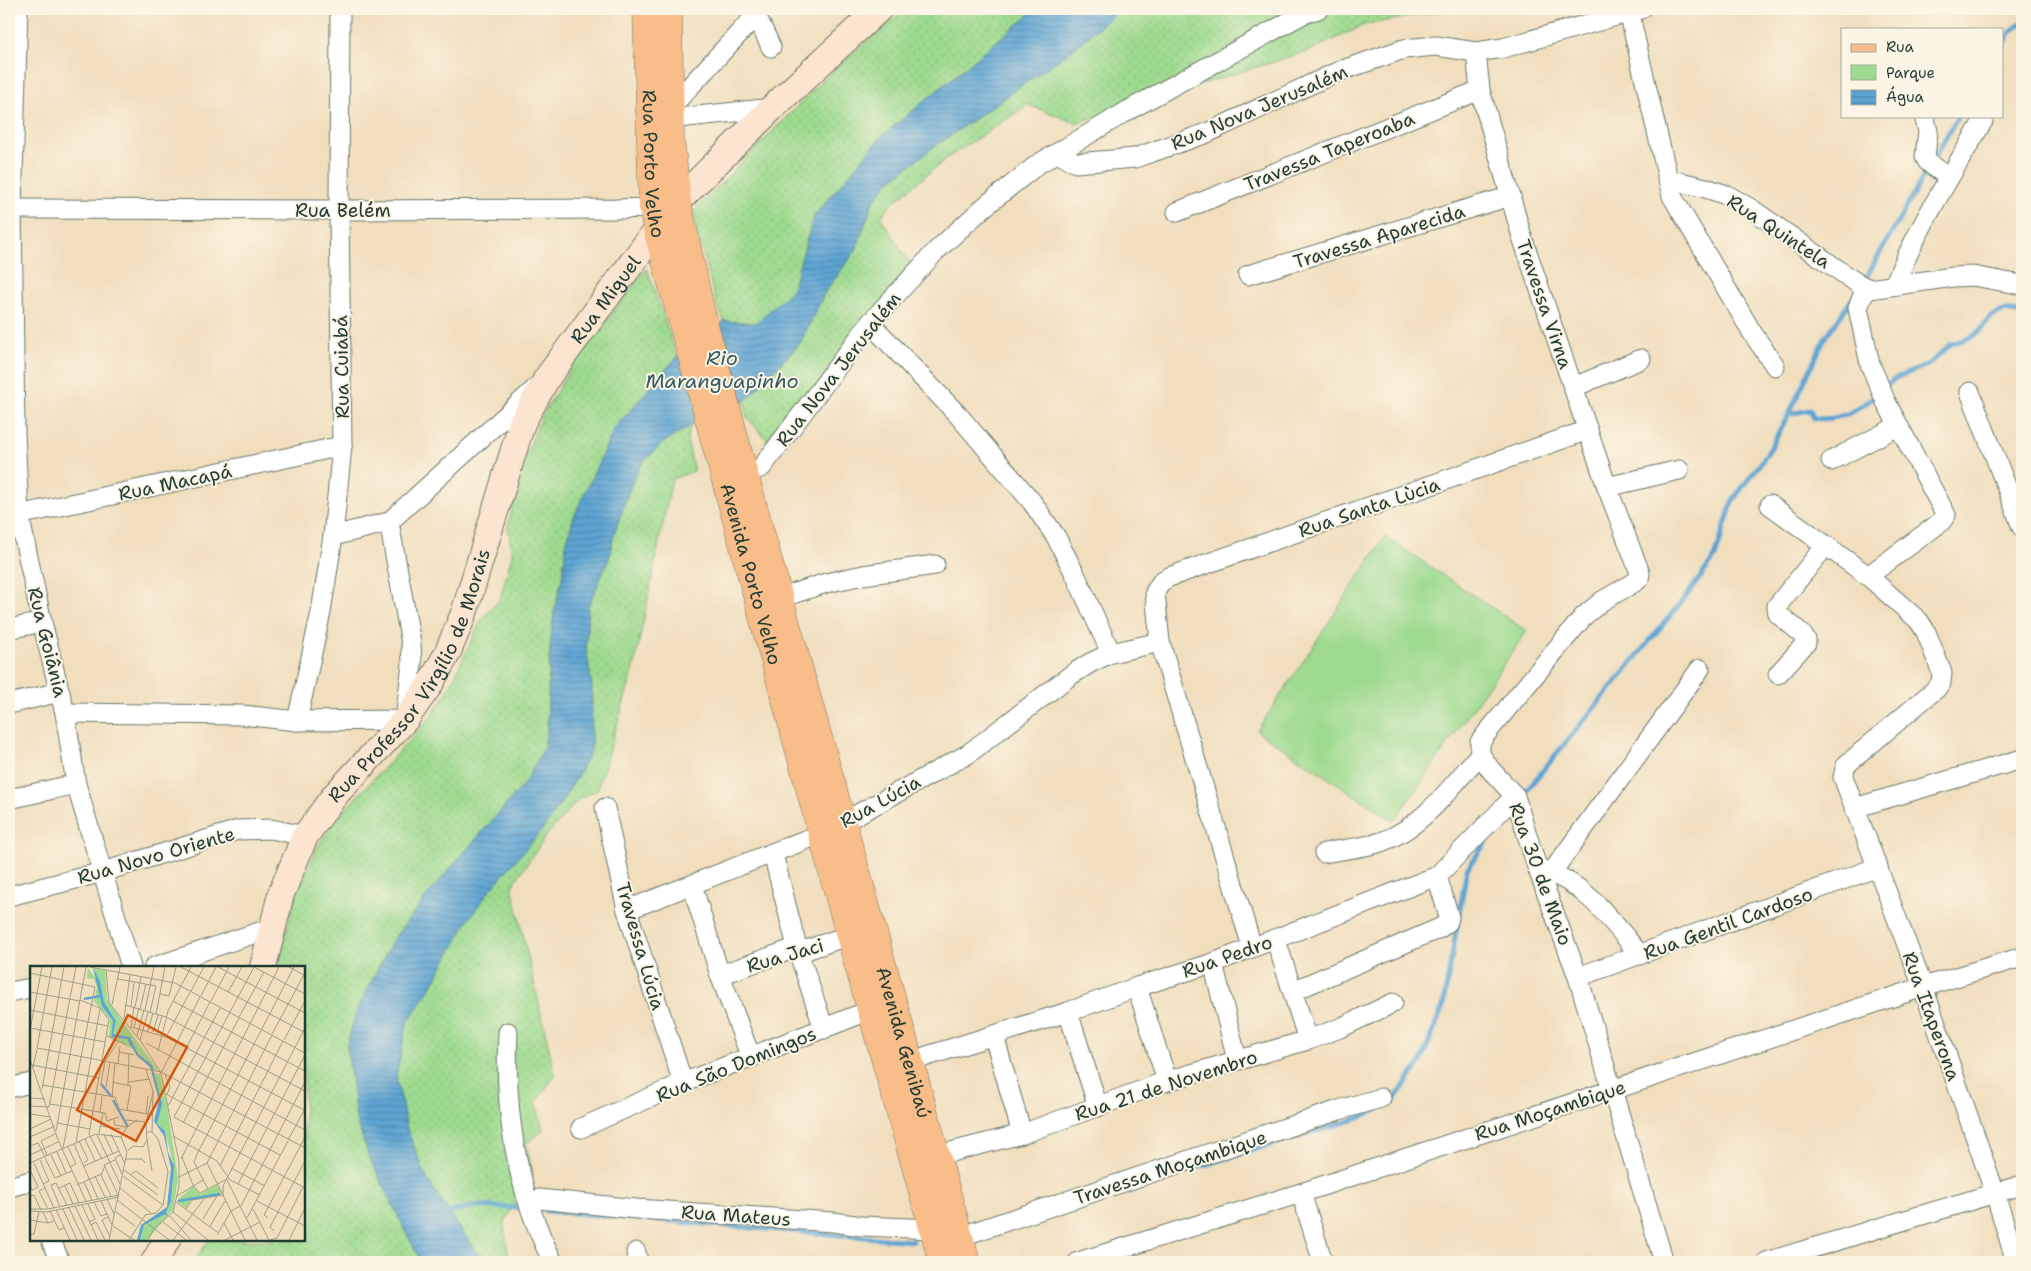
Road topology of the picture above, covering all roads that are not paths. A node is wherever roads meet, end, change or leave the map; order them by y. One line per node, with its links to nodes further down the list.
1 (18, 9): 20 (street, Rua Goiânia)
2 (340, 9): 21 (street, Rua Cuiabá)
3 (647, 9): 22 (main road, Rua Porto Velho)
4 (668, 9): 13 (main road, Rua Porto Velho)
5 (879, 9): 12 (main road, Rua Miguel)
6 (1318, 9): 16 (street)
7 (1635, 10): 10 (street, Rua Nova Jerusalém); 18 (street)
8 (757, 12): 9 (street); 13 (street)
9 (771, 47)
10 (1476, 52): 11 (street, Travessa Virna); 16 (street, Rua Nova Jerusalém)
11 (1480, 90): 19 (street, Travessa Virna); 23 (street, Travessa Taperoaba)
12 (772, 108): 13 (street); 22 (main road, Rua Miguel)
13 (670, 113): 22 (main road, Rua Porto Velho)
14 (1925, 118): 17 (street)
15 (1983, 122): 17 (street)
16 (1057, 153): 29 (street, Rua Nova Jerusalém)
17 (1949, 178): 25 (street)
18 (1667, 179): 27 (street, Rua Quintela); 31 (street)
19 (1511, 196): 24 (street, Travessa Aparecida); 33 (street, Travessa Virna)
20 (10, 209): 21 (street, Rua Belém); 38 (street, Rua Goiânia)
21 (339, 210): 22 (street, Rua Belém); 39 (street, Rua Cuiabá)
22 (662, 212): 28 (main road, Rua Porto Velho); 32 (main road, Rua Miguel)
23 (1177, 212)
24 (1248, 275)
25 (1894, 285): 26 (street); 27 (street)
26 (2022, 285)
27 (1864, 287): 36 (street)
28 (691, 312): 35 (main road, Avenida Porto Velho)
29 (870, 323): 42 (street, Rua Nova Jerusalém); 56 (street)
30 (1642, 360): 33 (street)
31 (1775, 366)
32 (547, 378): 46 (street, Rua Miguel); 62 (main road, Rua Professor Virgílio de Morais)
33 (1574, 387): 37 (street, Travessa Virna)
34 (1970, 392): 47 (street)
35 (719, 417): 42 (main road, Avenida Porto Velho); 71 (main road, Avenida Porto Velho)
36 (1898, 426): 40 (street); 51 (street)
37 (1588, 430): 43 (street, Travessa Virna); 55 (street, Rua Santa Lùcia)
38 (12, 432): 45 (street, Rua Goiânia)
39 (342, 446): 45 (street, Rua Macapá); 48 (street, Rua Cuiabá)
40 (1830, 461)
41 (1679, 470): 43 (street)
42 (744, 475): 52 (main road, Avenida Porto Velho)
43 (1607, 486): 64 (street, Travessa Virna)
44 (1770, 505): 49 (street)
45 (14, 516): 53 (street, Rua Goiânia)
46 (389, 522): 48 (street, Rua Miguel); 62 (street)
47 (2022, 527)
48 (333, 536): 63 (street, Rua Cuiabá)
49 (1826, 545): 51 (street); 58 (street)
50 (935, 565): 52 (street)
51 (1868, 576): 70 (street, Rua Itaperona)
52 (780, 598): 71 (main road, Avenida Porto Velho)
53 (42, 622): 54 (street); 59 (street, Rua Goiânia)
54 (9, 629)
55 (1160, 642): 56 (street); 85 (street)
56 (1111, 653): 71 (street, Rua Lúcia)
57 (1700, 669): 76 (street)
58 (1778, 674)
59 (60, 692): 60 (street); 61 (street, Rua Goiânia)
60 (9, 704)
61 (65, 713): 63 (street); 66 (street, Rua Goiânia)
62 (405, 720): 63 (street); 72 (main road, Rua Professor Virgílio de Morais)
63 (297, 721)
64 (1480, 754): 67 (street, Rua 30 de Maio); 73 (street)
65 (2022, 759): 70 (street)
66 (76, 784): 68 (street); 77 (street, Rua Goiânia)
67 (1515, 796): 76 (street, Rua 30 de Maio); 78 (street, Rua Pedro)
68 (9, 799)
69 (605, 808): 81 (street, Travessa Lúcia)
70 (1854, 808): 75 (street, Rua Itaperona)
71 (832, 827): 74 (street, Rua Lúcia); 83 (main road, Avenida Genibaú); 101 (main road, Avenida Genibaú)
72 (305, 836): 77 (street, Rua Novo Oriente); 82 (main road, Rua Professor Virgílio de Morais)
73 (1324, 853)
74 (773, 854): 79 (street, Rua Lúcia); 86 (street)
75 (1878, 867): 87 (street, Rua Gentil Cardoso); 96 (street, Rua Itaperona)
76 (1544, 870): 87 (street); 94 (street, Rua 30 de Maio)
77 (103, 872): 80 (street, Rua Novo Oriente); 90 (street, Rua Goiânia)
78 (1437, 876): 84 (street, Rua Pedro); 98 (street)
79 (692, 885): 81 (street, Rua Lúcia); 93 (street)
80 (9, 896)
81 (627, 910): 112 (street, Travessa Lúcia)
82 (272, 928): 91 (street); 92 (main road, Rua Professor Virgílio de Morais)
83 (850, 935): 86 (street, Rua Jaci); 101 (main road, Avenida Genibaú)
84 (1276, 940): 85 (street, Rua Pedro); 98 (street)
85 (1252, 947): 89 (street, Rua Pedro)
86 (798, 951): 93 (street, Rua Jaci); 103 (street)
87 (1640, 955): 94 (street, Rua Gentil Cardoso)
88 (2022, 957): 96 (street, Rua Moçambique)
89 (1213, 963): 95 (street, Rua Pedro); 108 (street)
90 (131, 966)
91 (157, 966)
92 (263, 966)
93 (720, 975): 107 (street)
94 (1578, 977): 114 (street, Rua 30 de Maio)
95 (1137, 987): 102 (street, Rua Pedro); 110 (street)
96 (1923, 987): 114 (street, Rua Moçambique); 122 (street, Rua Itaperona)
97 (30, 988): 99 (street)
98 (1293, 991): 106 (street)
99 (9, 992)
100 (1393, 1003): 106 (street, Rua 21 de Novembro)
101 (882, 1006): 103 (street, Rua São Domingos); 109 (main road, Avenida Genibaú); 126 (main road, Avenida Genibaú)
102 (1068, 1012): 105 (street, Rua Pedro); 116 (street)
103 (824, 1029): 107 (street, Rua São Domingos)
104 (508, 1032): 129 (street)
105 (994, 1036): 109 (street, Rua Pedro); 118 (street)
106 (1308, 1040): 108 (street, Rua 21 de Novembro)
107 (751, 1058): 112 (street, Rua São Domingos)
108 (1236, 1060): 110 (street, Rua 21 de Novembro)
109 (908, 1062): 119 (main road, Avenida Genibaú)
110 (1166, 1081): 116 (street, Rua 21 de Novembro)
111 (30, 1083): 113 (street)
112 (683, 1083): 117 (street, Rua São Domingos)
113 (9, 1088)
114 (1611, 1089): 121 (street, Rua Moçambique); 133 (street, Rua 30 de Maio)
115 (1381, 1098): 126 (street, Travessa Moçambique)
116 (1098, 1107): 118 (street, Rua 21 de Novembro)
117 (581, 1128)
118 (1022, 1134): 119 (street, Rua 21 de Novembro)
119 (935, 1156): 126 (main road, Avenida Genibaú)
120 (2022, 1185): 122 (street)
121 (1302, 1193): 131 (street, Rua Moçambique); 132 (street)
122 (1995, 1194): 134 (street); 135 (street, Rua Itaperona)
123 (539, 1199): 126 (street, Rua Mateus)
124 (51, 1241): 127 (street)
125 (167, 1241): 128 (main road)
126 (953, 1243): 130 (main road, Avenida Genibaú)
127 (60, 1262)
128 (154, 1262)
129 (553, 1262)
130 (944, 1262)
131 (1078, 1262)
132 (1323, 1262)
133 (1664, 1262)
134 (1766, 1262)
135 (2016, 1262)

